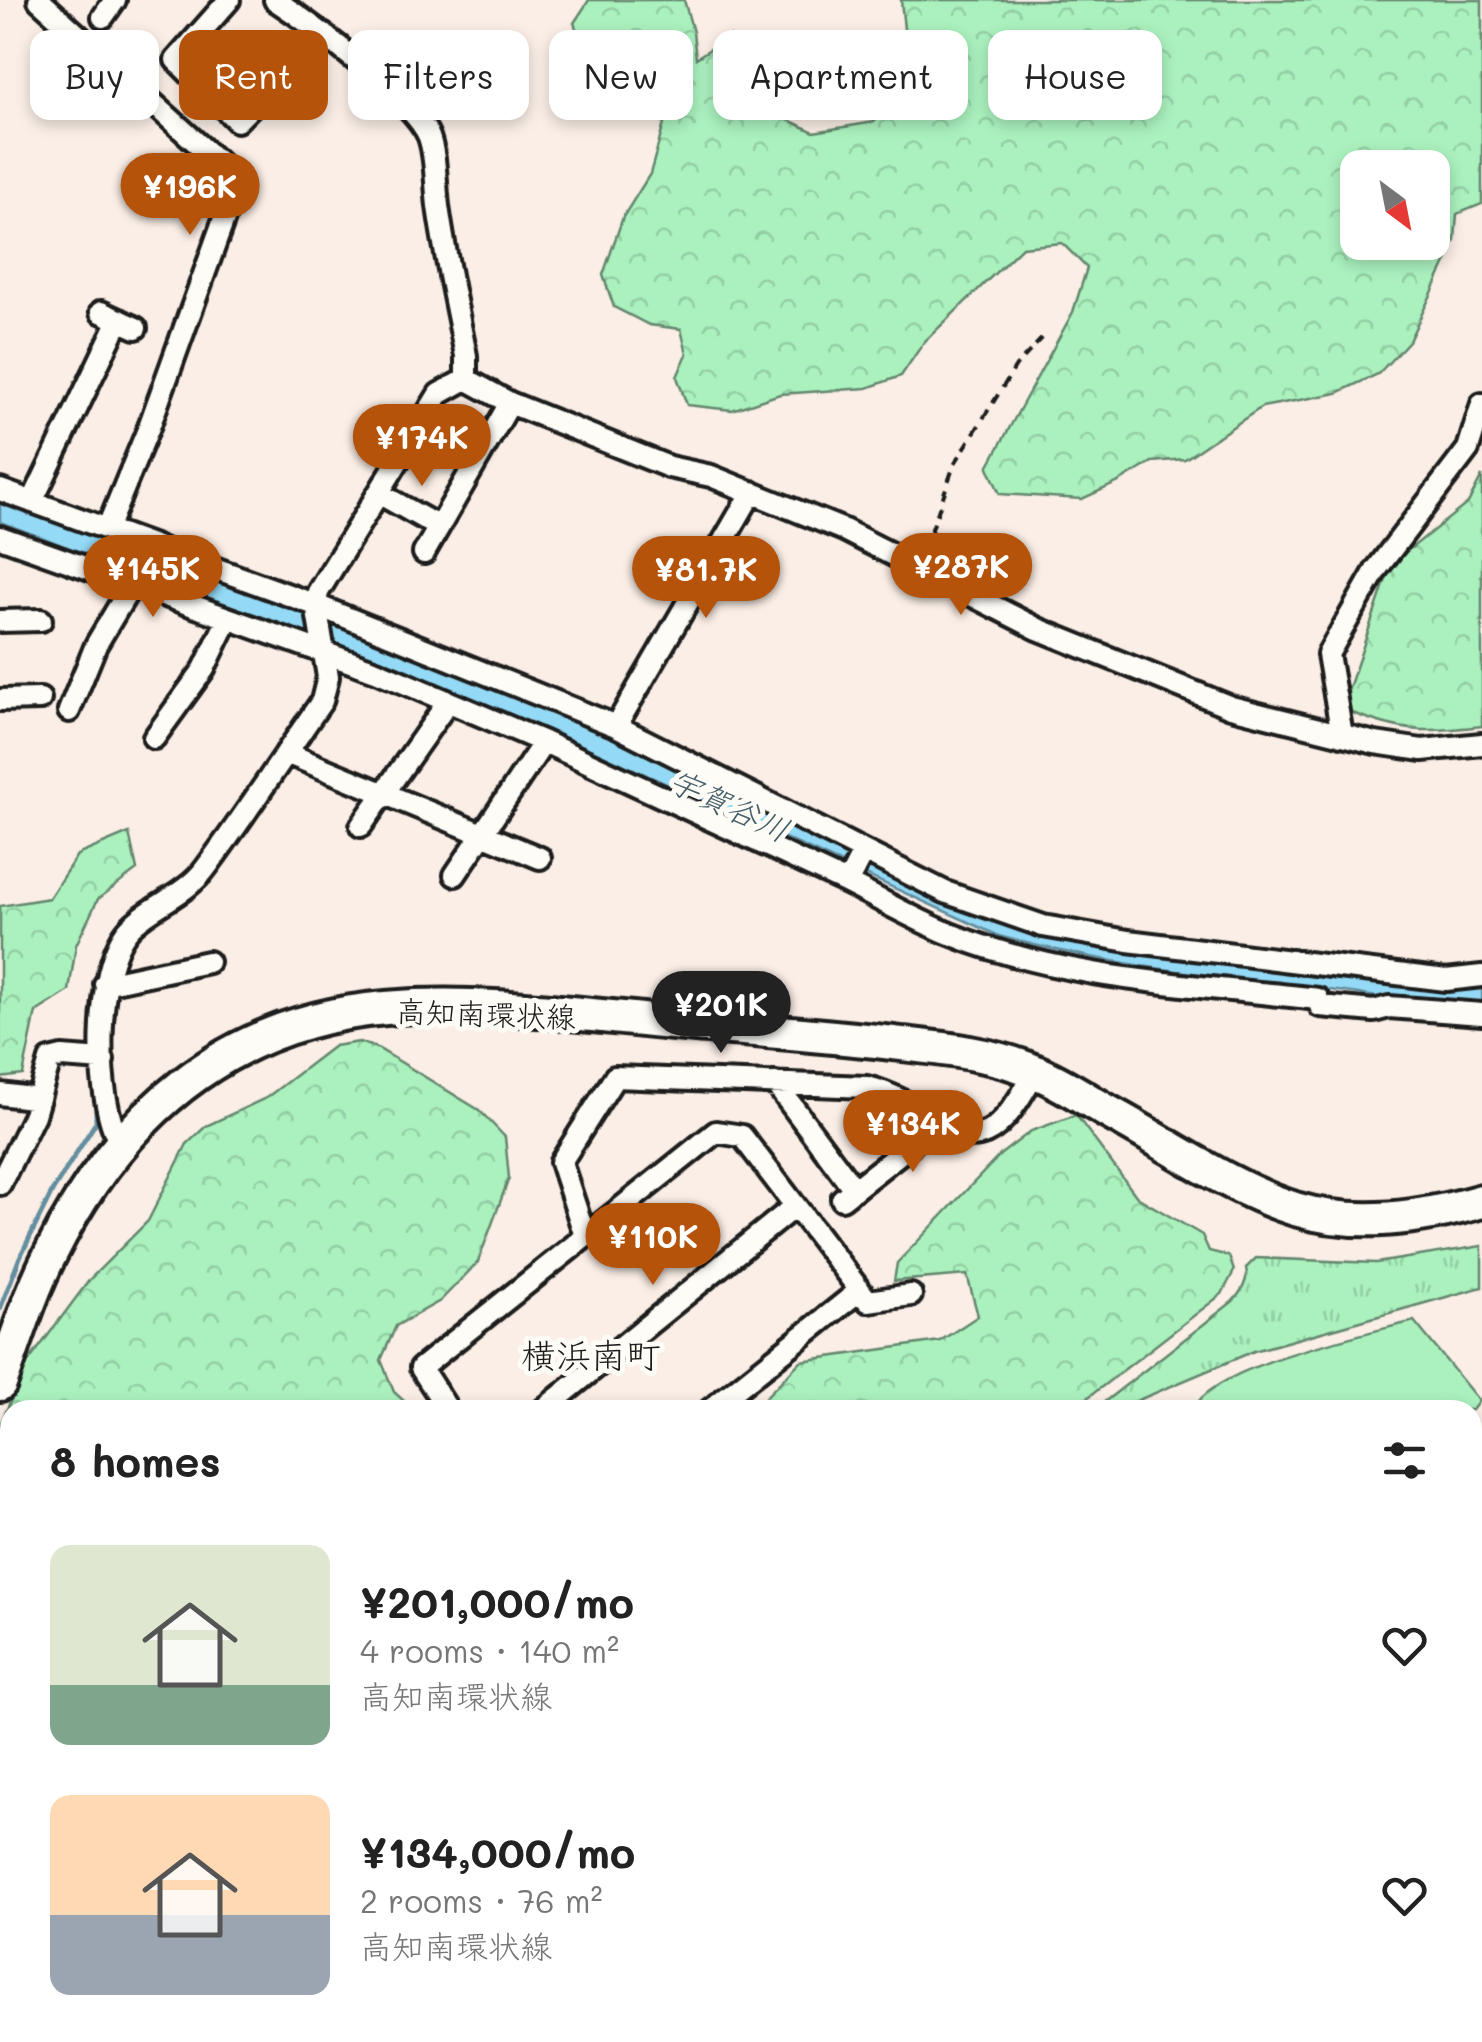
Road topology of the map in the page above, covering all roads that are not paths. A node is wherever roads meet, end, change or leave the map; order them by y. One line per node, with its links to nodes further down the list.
1 (38, 0): 16 (street)
2 (229, 0): 4 (street)
3 (276, 0): 5 (street)
4 (202, 30)
5 (317, 30)
6 (328, 38): 8 (street)
7 (119, 320): 14 (street)
8 (466, 379): 9 (street); 13 (street)
9 (510, 403): 12 (street); 15 (street)
10 (1482, 404): 30 (street)
11 (0, 490): 14 (street)
12 (752, 492): 29 (street); 30 (street)
13 (380, 494): 15 (street); 20 (street)
14 (32, 502): 16 (street)
15 (439, 528): 18 (street)
16 (107, 529): 20 (street)
17 (0, 537): 19 (street)
18 (424, 553)
19 (131, 586): 22 (street); 28 (street)
20 (318, 610): 24 (street); 29 (street)
21 (40, 620): 23 (street)
22 (228, 620): 24 (street); 31 (street)
23 (0, 621)
24 (323, 650): 27 (street); 34 (street)
25 (40, 699): 26 (street)
26 (0, 700)
27 (448, 702): 32 (street); 35 (street)
28 (69, 711)
29 (616, 726): 38 (street)
30 (1342, 735): 33 (street)
31 (154, 738)
32 (544, 742): 37 (street); 41 (street)
33 (1482, 744)
34 (286, 753): 35 (street); 44 (street)
35 (384, 793): 36 (street); 37 (street)
36 (361, 826)
37 (483, 834): 39 (street); 40 (street)
38 (862, 854): 41 (street); 43 (street)
39 (540, 858)
40 (454, 875)
41 (849, 880): 45 (street)
42 (208, 962): 44 (street)
43 (1482, 976)
44 (105, 984): 46 (street)
45 (1482, 1014)
46 (103, 1060): 50 (street); 52 (street)
47 (1035, 1072): 48 (street); 52 (main road, 高知南環状線); 54 (main road, 高知南環状線)
48 (774, 1083): 51 (street); 56 (street)
49 (0, 1094): 50 (street)
50 (39, 1100): 53 (street)
51 (904, 1130)
52 (120, 1143): 59 (main road, 高知南環状線)
53 (0, 1184)
54 (1482, 1201)
55 (795, 1206): 56 (street); 57 (street); 61 (street)
56 (585, 1236): 60 (street)
57 (859, 1291): 58 (street); 62 (street)
58 (911, 1295)
59 (3, 1368)
60 (442, 1400)
61 (555, 1400)
62 (723, 1400)

